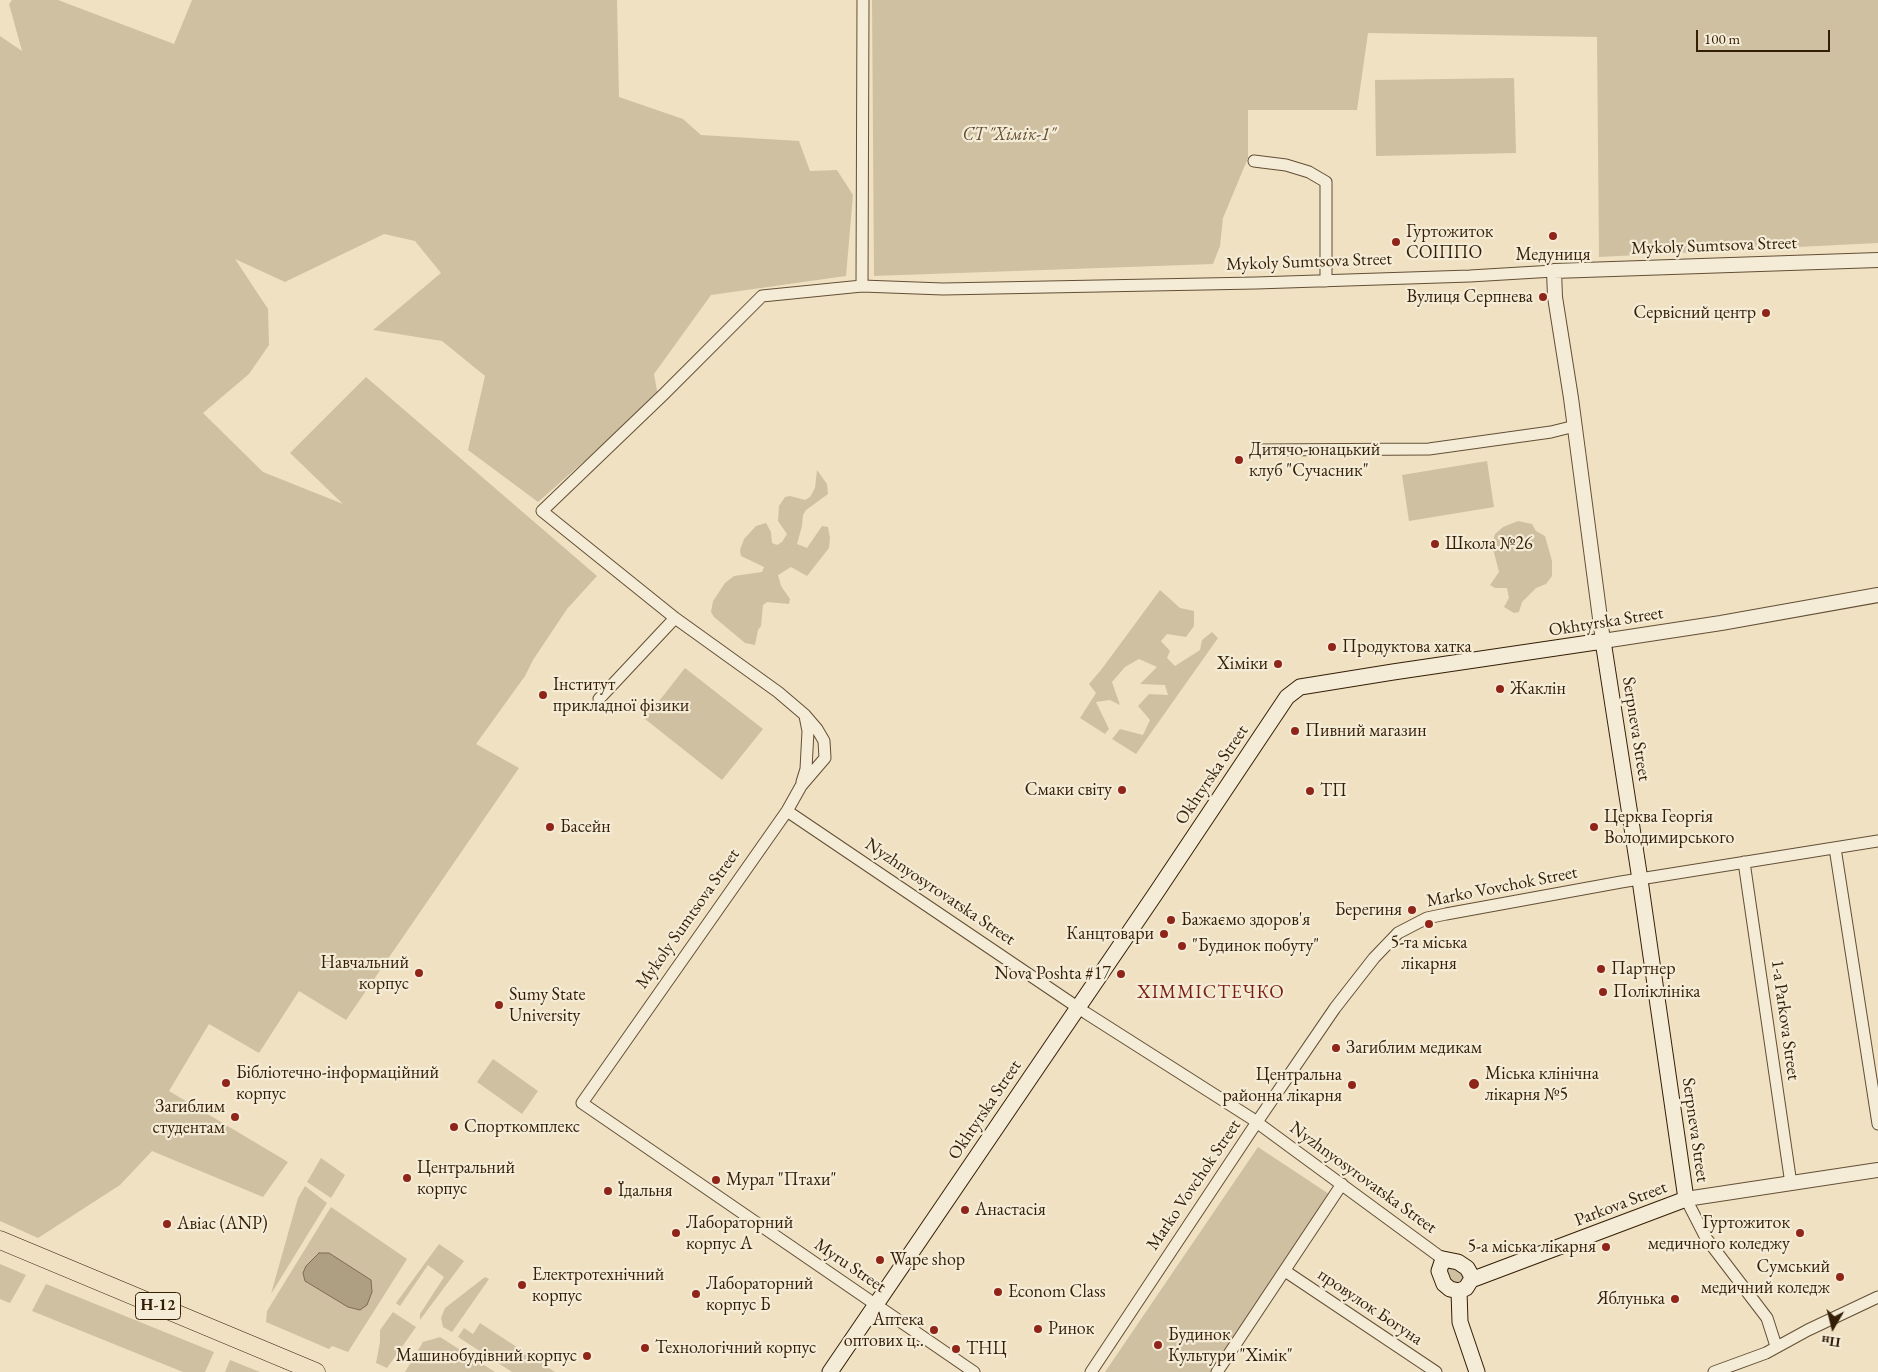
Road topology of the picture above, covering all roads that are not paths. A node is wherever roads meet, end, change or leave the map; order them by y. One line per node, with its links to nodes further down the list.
1 (863, 0): 6 (street)
2 (1254, 161): 5 (street)
3 (1878, 260): 4 (street, Mykoly Sumtsova Street)
4 (1554, 270): 5 (street, Mykoly Sumtsova Street); 7 (street, Serpneva Street)
5 (1326, 281): 6 (street, Mykoly Sumtsova Street)
6 (862, 286): 10 (street, Mykoly Sumtsova Street)
7 (1575, 426): 8 (street); 11 (street, Serpneva Street)
8 (1261, 450)
9 (1878, 595): 11 (street, Okhtyrska Street)
10 (675, 618): 12 (street); 13 (street)
11 (1603, 641): 19 (main road, Serpneva Street); 20 (main road, Okhtyrska Street)
12 (599, 699)
13 (805, 715): 14 (street); 14 (street, Mykoly Sumtsova Street)
14 (801, 786): 15 (street, Mykoly Sumtsova Street)
15 (787, 811): 20 (street, Nyzhnyosyrovatska Street); 21 (street, Mykoly Sumtsova Street)
16 (1878, 841): 17 (street, Marko Vovchok Street)
17 (1835, 848): 18 (street, Marko Vovchok Street); 23 (street)
18 (1744, 862): 19 (street, Marko Vovchok Street); 26 (street, 1-a Parkova Street)
19 (1640, 879): 22 (street, Marko Vovchok Street); 27 (main road, Serpneva Street)
20 (1078, 1008): 22 (street, Nyzhnyosyrovatska Street); 34 (main road, Okhtyrska Street)
21 (582, 1102): 34 (street, Myru Street)
22 (1257, 1122): 25 (street, Nyzhnyosyrovatska Street); 40 (street, Marko Vovchok Street)
23 (1878, 1124)
24 (1878, 1170): 26 (street, Parkova Street)
25 (1342, 1184): 29 (street, Nyzhnyosyrovatska Street); 30 (street)
26 (1791, 1184): 27 (street, Parkova Street)
27 (1686, 1199): 31 (main road, Parkova Street); 35 (street, Serpneva Street)
28 (0, 1240): 37 (main road, Н-12)
29 (1442, 1260): 31 (main road, Nyzhnyosyrovatska Street); 32 (main road, Nyzhnyosyrovatska Street)
30 (1285, 1271): 41 (street); 42 (street, провулок Богуна)
31 (1471, 1280): 32 (main road)
32 (1459, 1291): 43 (main road)
33 (1878, 1297): 35 (street)
34 (875, 1304): 38 (main road, Okhtyrska Street); 39 (street, Myru Street)
35 (1776, 1346): 36 (street)
36 (1727, 1370): 44 (street)
37 (316, 1372)
38 (830, 1372)
39 (974, 1372)
40 (1091, 1372)
41 (1217, 1372)
42 (1436, 1372)
43 (1477, 1372)
44 (1714, 1372)

